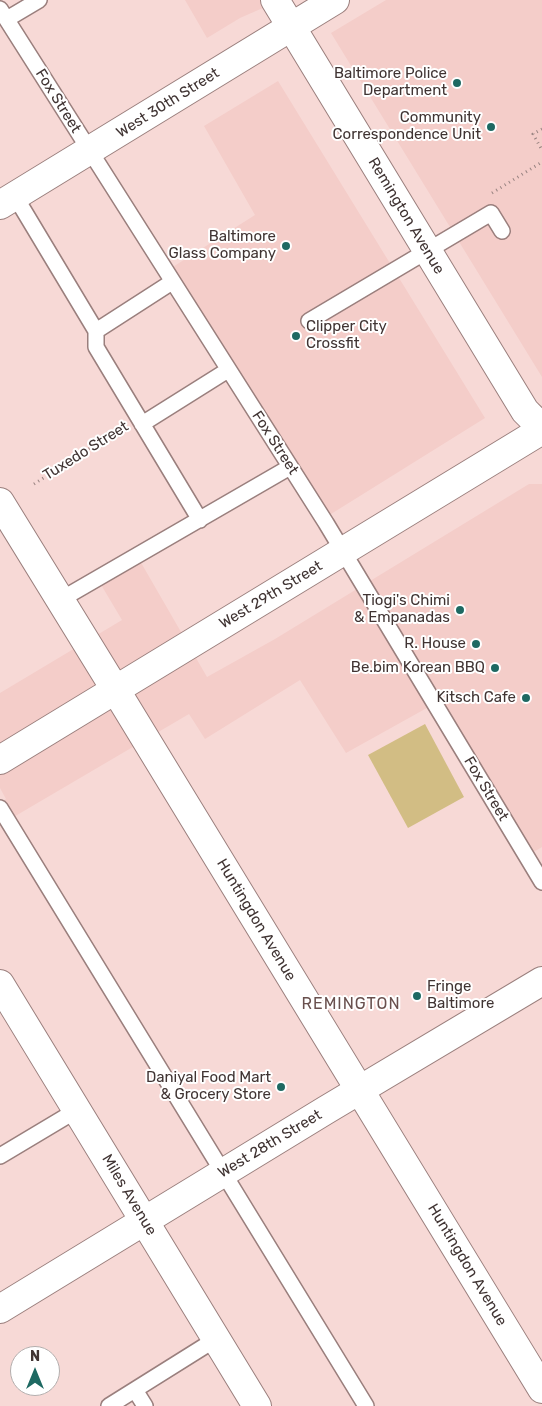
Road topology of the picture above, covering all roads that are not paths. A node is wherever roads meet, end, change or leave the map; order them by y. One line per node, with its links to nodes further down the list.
1 (39, 0): 4 (lane)
2 (275, 0): 5 (main road, Remington Avenue)
3 (335, 0): 5 (main road, West 30th Street)
4 (3, 14): 6 (lane, Fox Street)
5 (291, 27): 6 (main road, West 30th Street); 9 (main road, Remington Avenue)
6 (89, 152): 7 (main road, West 30th Street); 10 (lane, Fox Street)
7 (8, 200): 12 (lane)
8 (502, 231): 9 (lane)
9 (428, 251): 11 (lane); 15 (main road, Remington Avenue)
10 (172, 282): 12 (lane); 13 (lane, Fox Street)
11 (309, 321)
12 (96, 331): 14 (lane)
13 (228, 370): 14 (lane, Tuxedo Street); 16 (lane, Fox Street)
14 (140, 421): 18 (lane)
15 (542, 429): 19 (main road, West 29th Street)
16 (290, 466): 18 (lane); 19 (lane, Fox Street)
17 (0, 502): 20 (main road, Huntingdon Avenue)
18 (200, 520): 20 (lane)
19 (342, 551): 21 (main road, West 29th Street); 24 (lane, Fox Street)
20 (60, 600): 21 (main road, Huntingdon Avenue)
21 (115, 689): 22 (main road, West 29th Street); 27 (main road, Huntingdon Avenue)
22 (0, 760)
23 (0, 808): 30 (lane)
24 (542, 882)
25 (542, 981): 27 (main road, West 28th Street)
26 (0, 984): 28 (main road, Miles Avenue)
27 (360, 1090): 30 (main road, West 28th Street); 34 (main road, Huntingdon Avenue)
28 (77, 1110): 29 (lane); 31 (main road, Miles Avenue)
29 (0, 1156)
30 (224, 1172): 31 (main road, West 28th Street); 39 (lane)
31 (145, 1221): 32 (main road, West 28th Street); 33 (main road, Miles Avenue)
32 (0, 1309)
33 (216, 1340): 35 (lane); 38 (main road, Miles Avenue)
34 (542, 1389)
35 (135, 1390): 36 (lane); 37 (lane)
36 (110, 1406)
37 (145, 1406)
38 (257, 1406)
39 (366, 1406)

